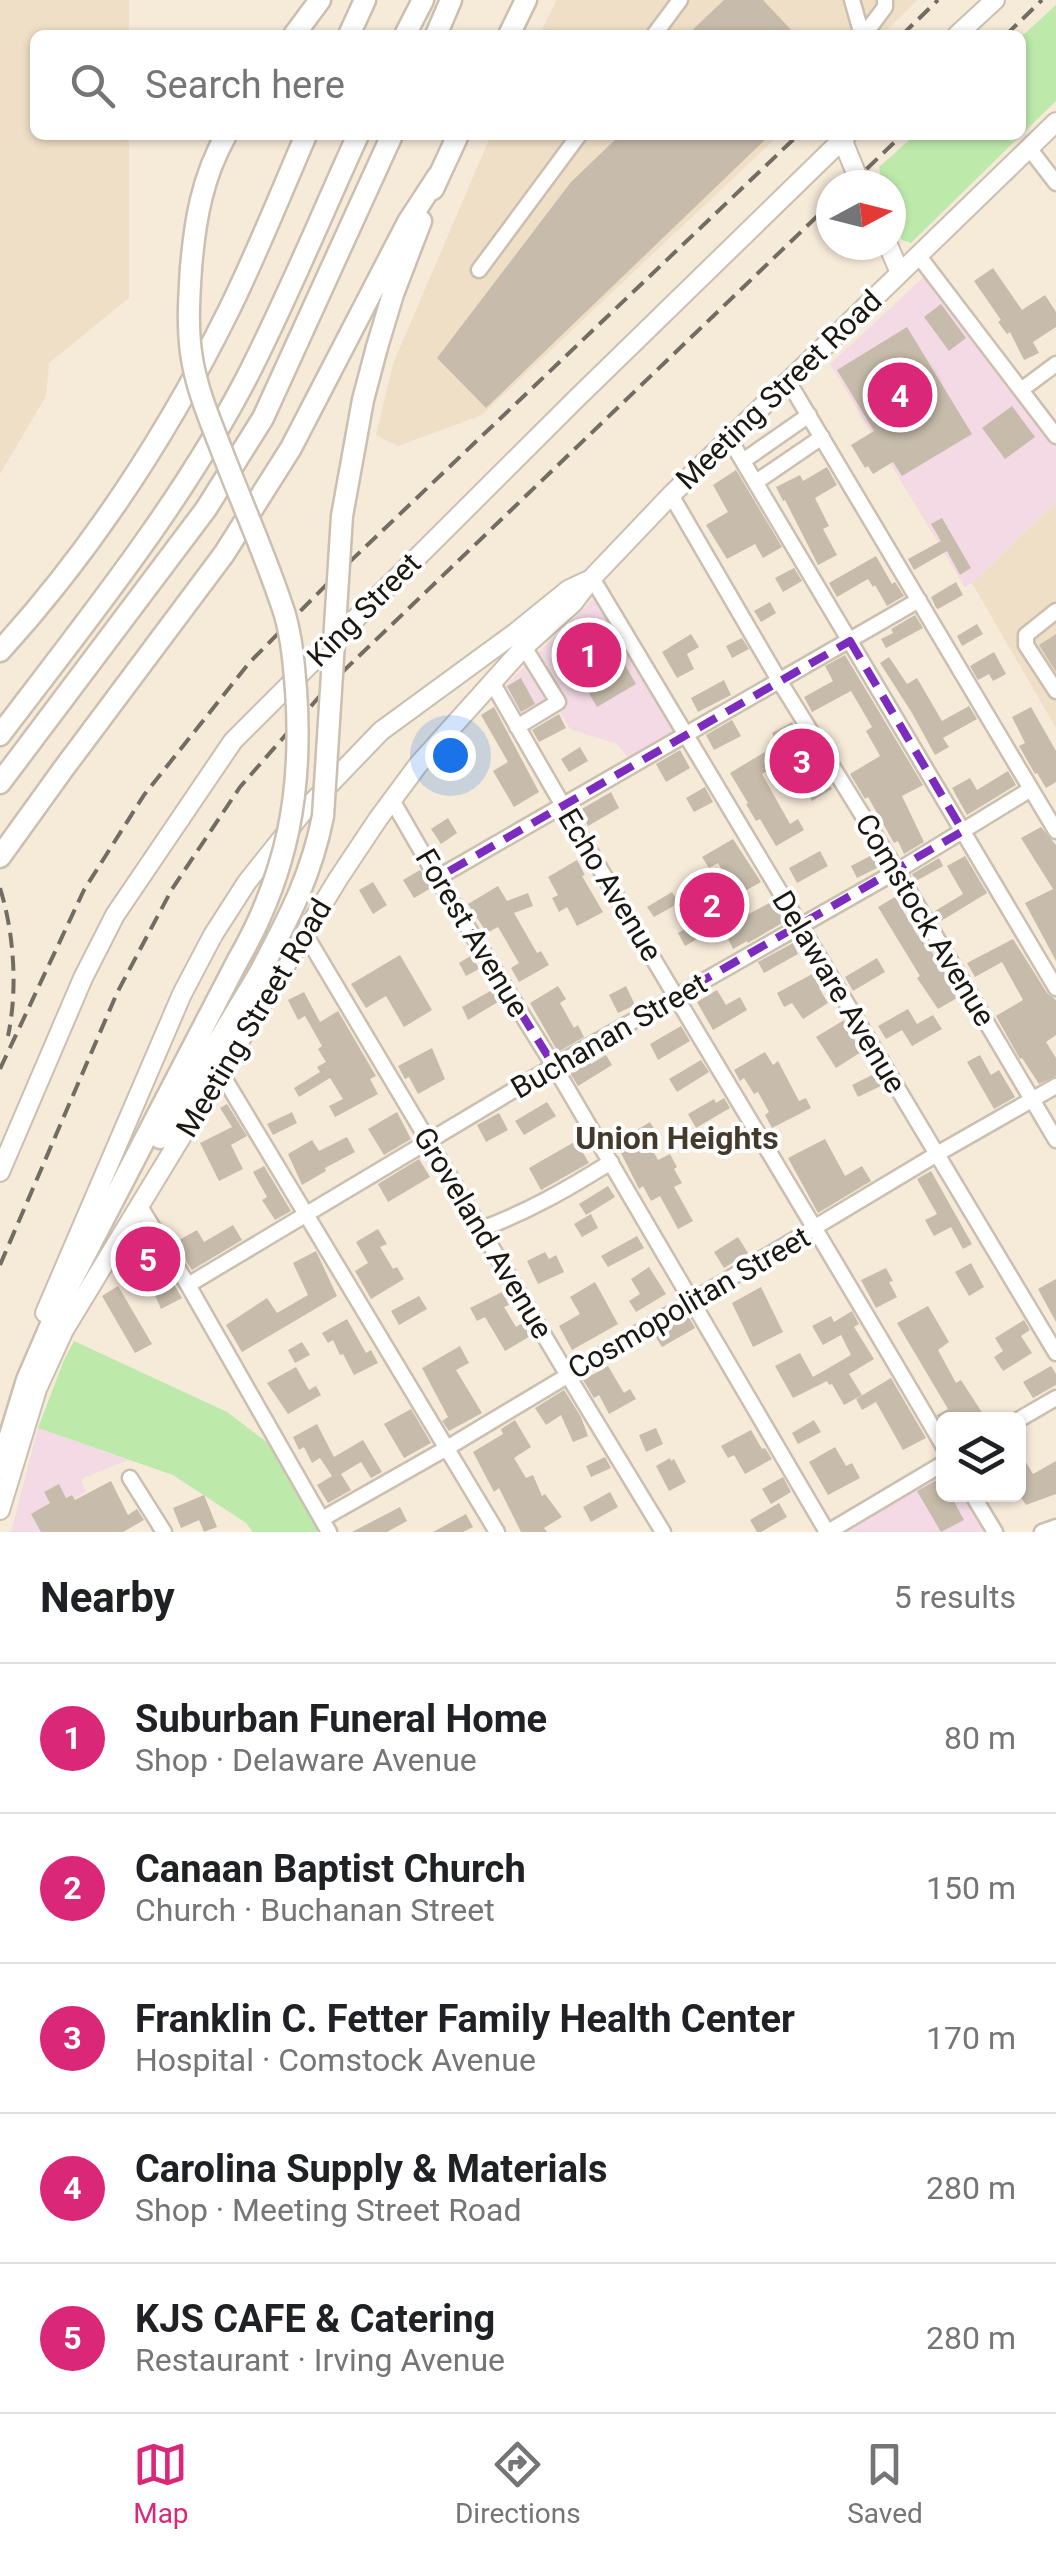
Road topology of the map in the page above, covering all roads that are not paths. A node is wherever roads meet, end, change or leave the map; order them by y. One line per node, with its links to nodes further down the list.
1 (320, 0): 10 (highway)
2 (365, 0): 11 (highway)
3 (423, 0): 12 (highway)
4 (451, 0): 13 (highway)
5 (526, 0): 14 (highway)
6 (680, 0): 15 (street)
7 (852, 0): 16 (street)
8 (885, 0): 17 (street)
9 (995, 0): 18 (main road)
10 (298, 30)
11 (351, 30)
12 (408, 30)
13 (438, 30)
14 (511, 30)
15 (658, 30)
16 (861, 30)
17 (867, 30)
18 (962, 30)
19 (1056, 122): 28 (main road, Meeting Street Road)
20 (224, 140): 94 (highway, bridge)
21 (304, 140): 51 (highway)
22 (356, 140): 56 (highway)
23 (390, 140): 58 (highway)
24 (456, 140): 30 (highway)
25 (575, 140): 34 (street)
26 (841, 140): 79 (main road, King Street)
27 (845, 140): 29 (main road)
28 (1029, 148): 31 (street); 32 (main road, Meeting Street Road)
29 (856, 170)
30 (438, 176): 64 (highway); 90 (highway, bridge)
31 (1056, 183)
32 (918, 255): 35 (main road, Meeting Street Road); 38 (street)
33 (894, 260): 35 (main road)
34 (479, 270)
35 (900, 273): 37 (main road, Meeting Street Road)
36 (1056, 364): 38 (street)
37 (788, 381): 39 (street); 41 (main road, Meeting Street Road)
38 (1021, 390): 40 (street)
39 (808, 415): 42 (street); 43 (street)
40 (1056, 436)
41 (730, 438): 43 (street); 45 (main road, Meeting Street Road)
42 (822, 438): 44 (street); 47 (street)
43 (743, 461): 44 (street)
44 (756, 482): 49 (street)
45 (671, 494): 46 (main road, Meeting Street Road); 53 (street, Comstock Avenue)
46 (592, 578): 50 (main road, Meeting Street Road); 57 (street, Delaware Avenue); 93 (main road, Meeting Street Road)
47 (919, 600): 49 (street); 59 (street)
48 (1056, 612): 54 (street)
49 (850, 641): 53 (street); 62 (street)
50 (524, 647): 52 (main road, Meeting Street Road); 55 (street)
51 (0, 650)
52 (492, 682): 55 (street, Echo Avenue); 60 (main road, Meeting Street Road)
53 (780, 682): 57 (street); 65 (street, Comstock Avenue)
54 (1056, 691)
55 (517, 726): 61 (street, Echo Avenue)
56 (0, 734)
57 (686, 737): 61 (street); 67 (street, Delaware Avenue)
58 (0, 783)
59 (1031, 789): 62 (street, Buchanan Street); 63 (street)
60 (392, 800): 66 (street, Forest Avenue); 68 (main road, Meeting Street Road)
61 (563, 806): 66 (street); 70 (street, Echo Avenue)
62 (963, 831): 65 (street, Buchanan Street); 69 (street)
63 (1056, 831)
64 (0, 857)
65 (897, 871): 67 (street, Buchanan Street); 74 (street, Comstock Avenue)
66 (437, 878): 71 (street, Forest Avenue)
67 (799, 927): 70 (street, Buchanan Street); 77 (street, Delaware Avenue)
68 (306, 934): 72 (main road, Meeting Street Road); 76 (street, Groveland Avenue)
69 (1056, 988)
70 (677, 997): 71 (street, Buchanan Street); 82 (street, Echo Avenue)
71 (554, 1066): 76 (street, Buchanan Street); 78 (street, Forest Avenue)
72 (221, 1073): 80 (main road, Meeting Street Road); 81 (street)
73 (1056, 1086): 74 (street, Cosmopolitan Street)
74 (1032, 1100): 75 (street, Comstock Avenue); 77 (street, Cosmopolitan Street)
75 (1056, 1140)
76 (429, 1142): 81 (street, Buchanan Street); 83 (street, Groveland Avenue)
77 (937, 1154): 82 (street, Cosmopolitan Street); 86 (street, Delaware Avenue)
78 (610, 1162): 83 (street); 85 (street, Forest Avenue)
79 (0, 1172)
80 (139, 1205): 84 (street); 90 (main road, Meeting Street Road)
81 (308, 1214): 84 (street, Buchanan Street); 92 (street)
82 (816, 1228): 85 (street, Cosmopolitan Street); 91 (street, Echo Avenue)
83 (481, 1229): 87 (street, Groveland Avenue)
84 (188, 1285): 99 (street)
85 (693, 1300): 87 (street, Cosmopolitan Street); 104 (street, Forest Avenue)
86 (1056, 1354)
87 (567, 1374): 92 (street, Cosmopolitan Street); 103 (street, Groveland Avenue)
88 (1056, 1398): 89 (street)
89 (1026, 1415)
90 (26, 1424): 98 (main road, Meeting Street Road)
91 (936, 1433)
92 (447, 1448): 99 (street, Cosmopolitan Street); 102 (street)
93 (0, 1455)
94 (0, 1468)
95 (936, 1468): 104 (street)
96 (130, 1478): 101 (street)
97 (977, 1502): 105 (street)
98 (0, 1510)
99 (326, 1525)
100 (1056, 1527): 106 (street)
101 (164, 1532)
102 (497, 1532)
103 (663, 1532)
104 (827, 1532)
105 (995, 1532)
106 (1042, 1532)

